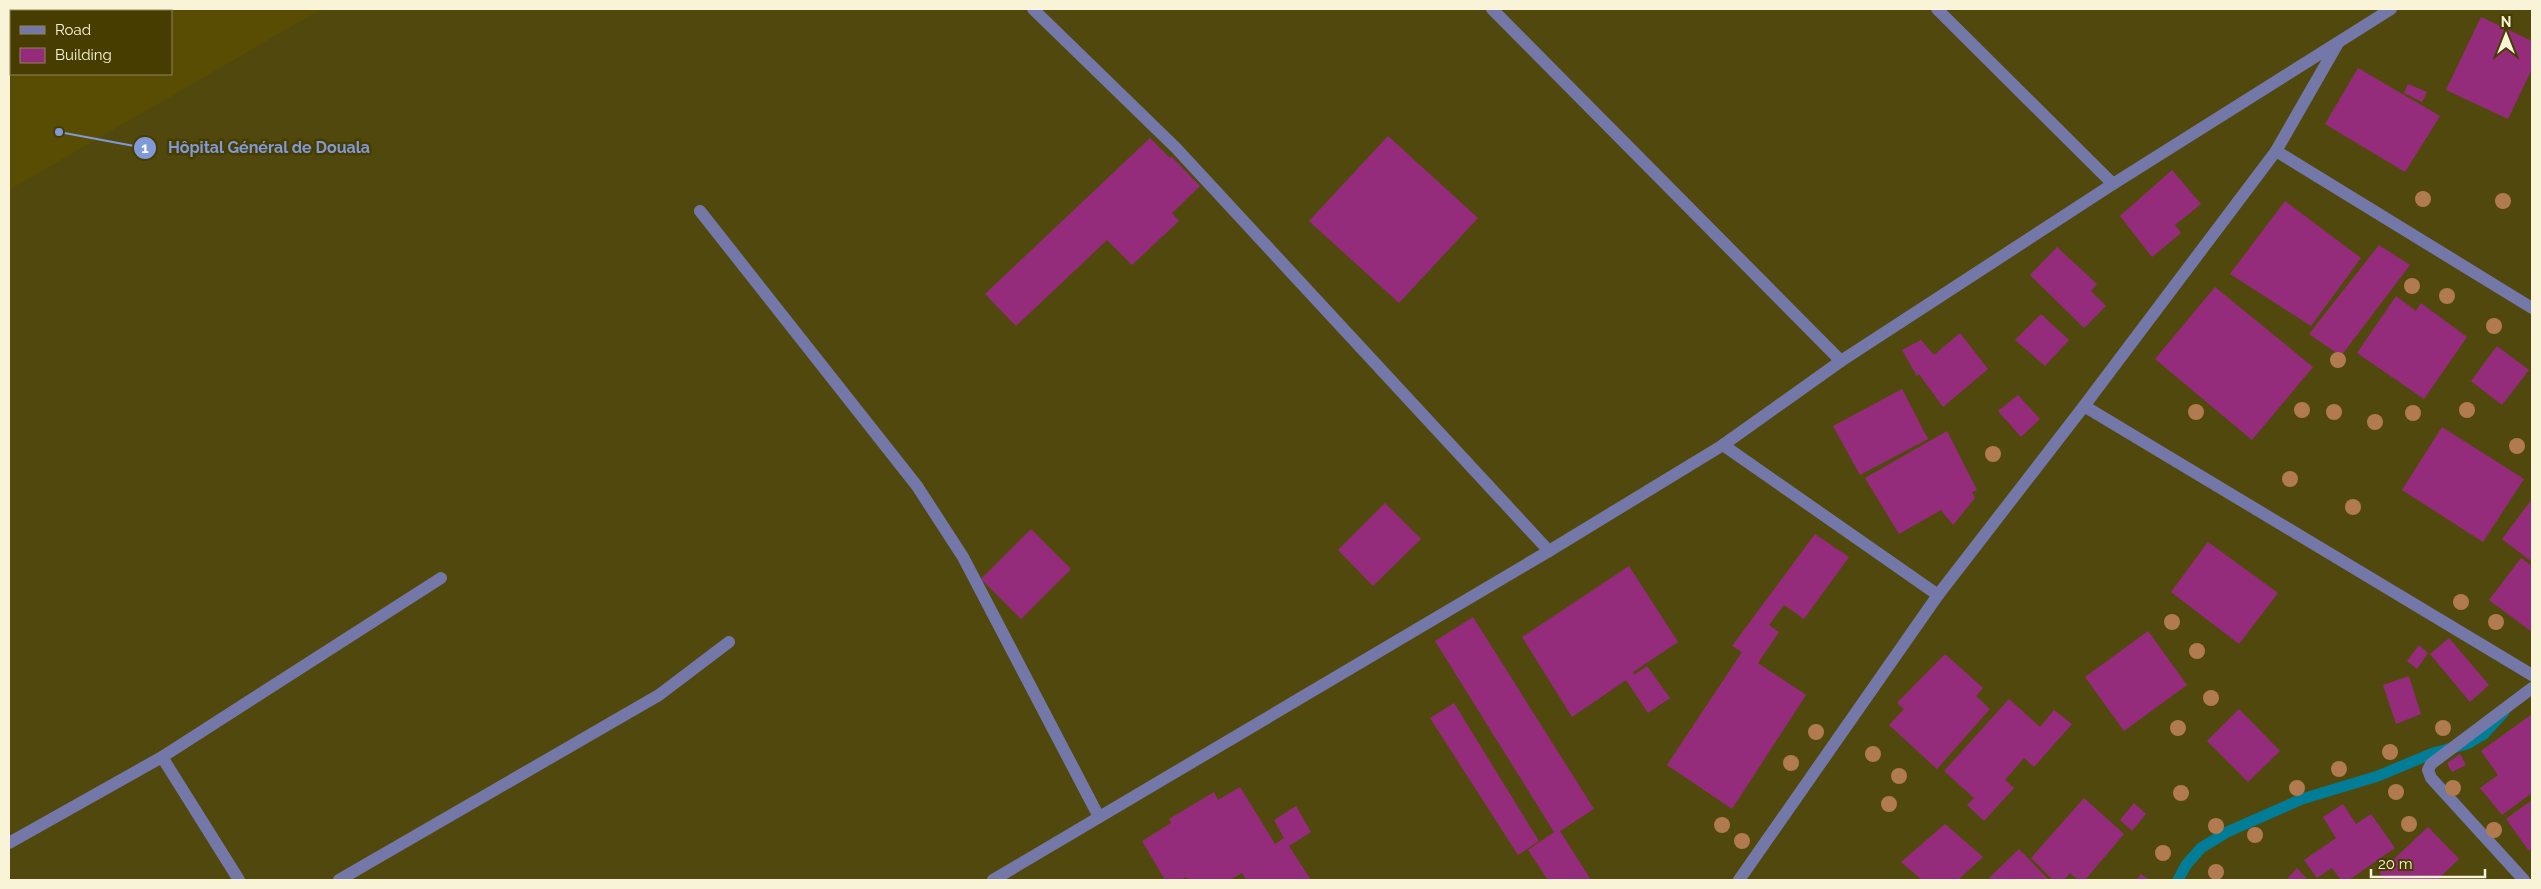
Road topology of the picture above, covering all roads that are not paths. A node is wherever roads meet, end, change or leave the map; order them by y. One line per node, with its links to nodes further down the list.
1 (1033, 9): 13 (street)
2 (1492, 9): 10 (street)
3 (1937, 9): 7 (street)
4 (2391, 9): 5 (street)
5 (2339, 41): 6 (street); 7 (street)
6 (2276, 151): 9 (street); 11 (street)
7 (2113, 184): 10 (street)
8 (700, 211): 20 (street)
9 (2532, 308)
10 (1841, 361): 12 (street)
11 (2084, 406): 15 (street); 17 (street)
12 (1723, 446): 13 (street); 15 (street)
13 (1549, 551): 20 (street)
14 (441, 578): 19 (street)
15 (1938, 595): 25 (street)
16 (729, 642): 23 (street)
17 (2532, 675)
18 (2532, 688): 26 (street)
19 (162, 757): 21 (street); 22 (street)
20 (1099, 817): 24 (street)
21 (9, 843)
22 (239, 880)
23 (340, 880)
24 (994, 880)
25 (1739, 880)
26 (2524, 880)

